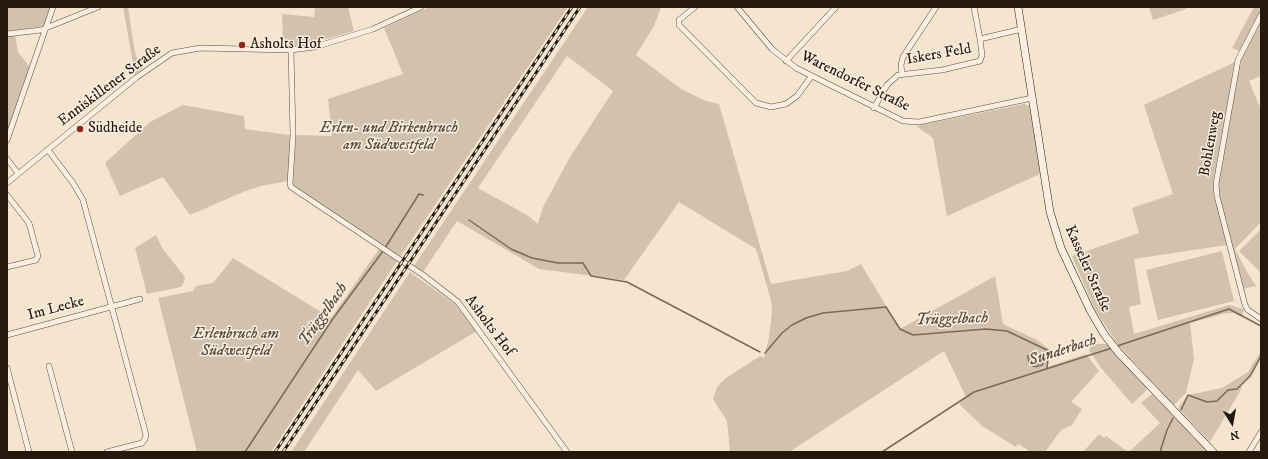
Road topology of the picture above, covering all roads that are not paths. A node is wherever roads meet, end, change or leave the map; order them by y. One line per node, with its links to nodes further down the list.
1 (53, 7): 11 (street)
2 (98, 7): 11 (street)
3 (421, 7): 15 (street, Enniskillener Straße)
4 (695, 7): 18 (street)
5 (737, 7): 16 (street, Warendorfer Straße)
6 (836, 7): 16 (street)
7 (936, 7): 17 (street)
8 (974, 7): 14 (street, Iskers Feld)
9 (1018, 7): 12 (street, Kasseler Straße)
10 (1261, 15): 30 (street, Bohlenweg)
11 (47, 28): 13 (street); 21 (street)
12 (1022, 29): 14 (street); 19 (street, Kasseler Straße)
13 (7, 34)
14 (980, 39): 17 (street, Iskers Feld)
15 (291, 50): 22 (street, Enniskillener Straße); 38 (street, Asholts Hof)
16 (786, 61): 18 (street, Warendorfer Straße)
17 (902, 74): 20 (street, Iskers Feld)
18 (811, 76): 20 (street, Warendorfer Straße)
19 (1032, 98): 20 (street, Warendorfer Straße); 39 (street, Kasseler Straße)
20 (874, 108)
21 (7, 140)
22 (48, 150): 24 (street, Enniskillener Straße); 29 (street)
23 (7, 159): 24 (street)
24 (18, 173): 25 (street, Enniskillener Straße)
25 (7, 183)
26 (7, 195): 27 (street)
27 (7, 267)
28 (140, 299): 29 (street)
29 (111, 306): 31 (street, Im Lecke); 37 (street)
30 (1261, 319)
31 (7, 334)
32 (49, 366): 36 (street)
33 (7, 368): 35 (street)
34 (1261, 432): 40 (street)
35 (29, 452)
36 (72, 452)
37 (107, 452)
38 (568, 452)
39 (1213, 452)
40 (1249, 452)

